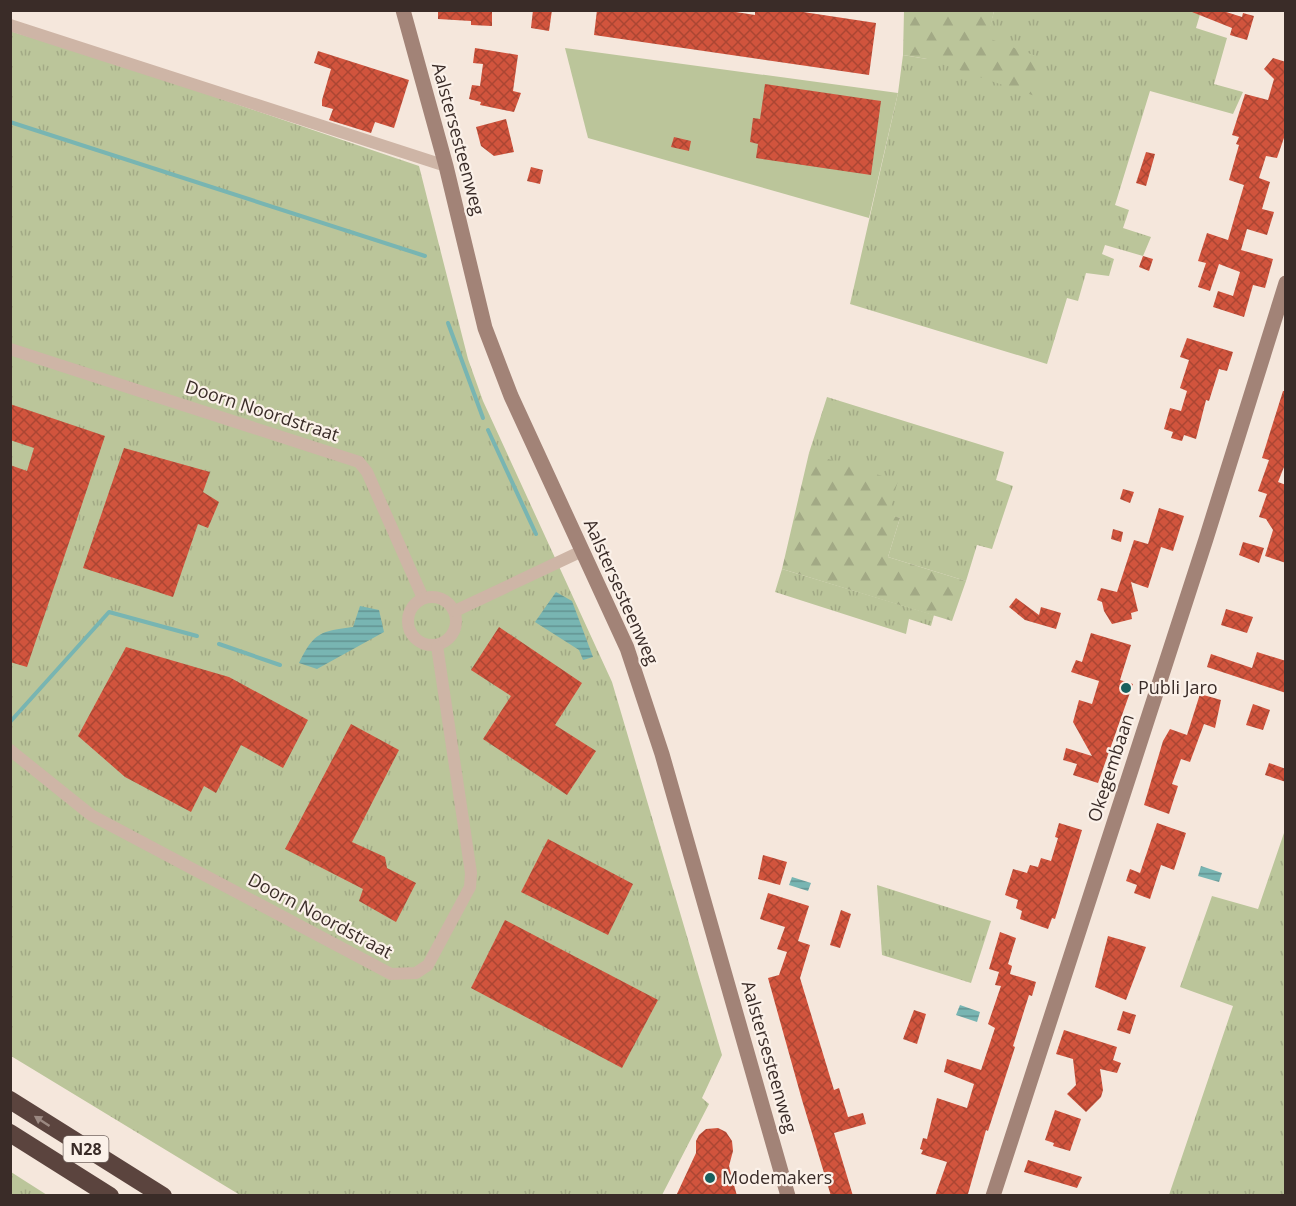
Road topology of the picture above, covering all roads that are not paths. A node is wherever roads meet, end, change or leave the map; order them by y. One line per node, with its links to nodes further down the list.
1 (403, 10): 3 (main road, Aalstersesteenweg)
2 (10, 25): 3 (street)
3 (446, 166): 6 (main road, Aalstersesteenweg)
4 (1286, 283): 16 (main road, Okegembaan)
5 (10, 349): 7 (street, Doorn Noordstraat)
6 (582, 551): 8 (street); 15 (main road, Aalstersesteenweg)
7 (423, 598): 8 (street); 9 (street)
8 (455, 612): 9 (street)
9 (437, 646): 10 (street, Doorn Noordstraat)
10 (10, 750)
11 (10, 1100): 14 (highway, N28, one-way to 11)
12 (10, 1133): 13 (highway, N28)
13 (110, 1196)
14 (163, 1196)
15 (788, 1196)
16 (993, 1196)

